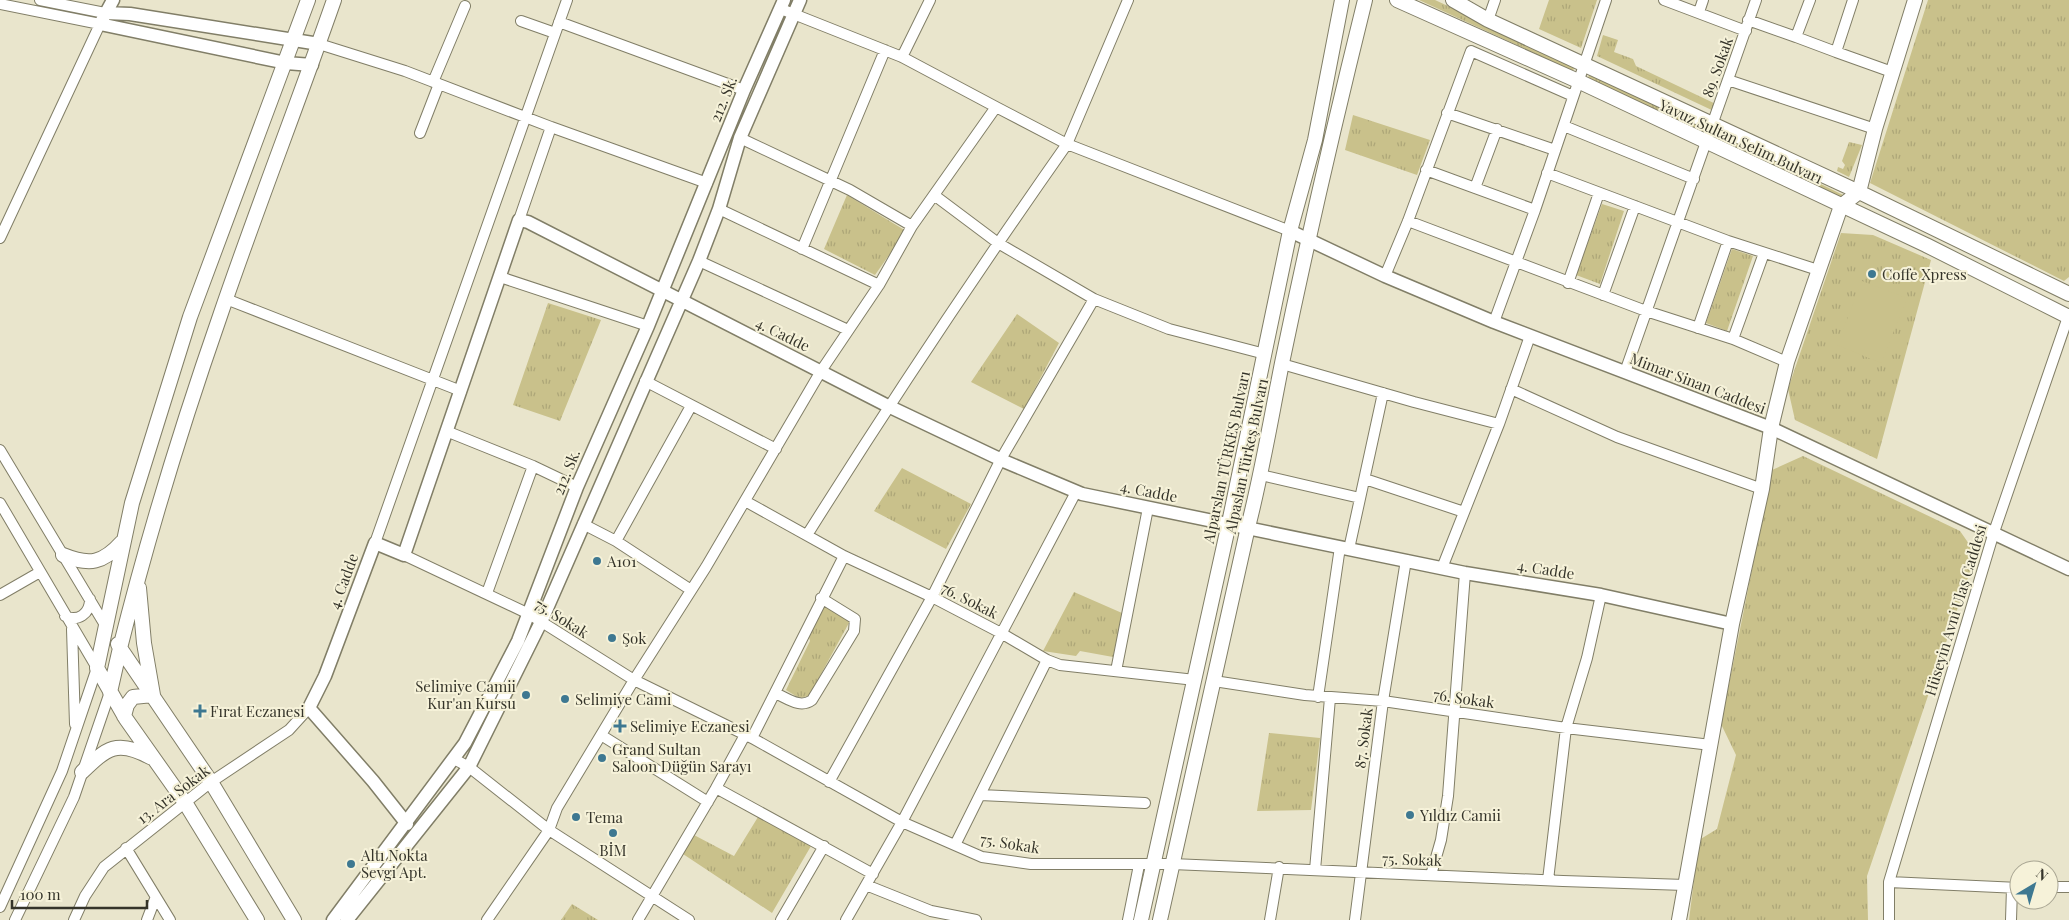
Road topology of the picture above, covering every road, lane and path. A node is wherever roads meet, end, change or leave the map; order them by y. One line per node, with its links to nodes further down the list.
1 (40, 0): 23 (street)
2 (308, 0): 33 (main road)
3 (334, 0): 34 (main road)
4 (567, 0): 29 (street)
5 (800, 0): 25 (street)
6 (930, 0): 37 (street)
7 (1128, 0): 58 (street)
8 (1342, 0): 77 (main road, Alparslan TÜRKEŞ Bulvarı)
9 (1365, 0): 79 (main road, Alpaslan Türkeş Bulvarı)
10 (1397, 0): 43 (main road, Yavuz Sultan Selim Bulvarı)
11 (1454, 0): 26 (main road, Yavuz Sultan Selim Bulvarı)
12 (1495, 0): 26 (street)
13 (1606, 0): 39 (street)
14 (1666, 0): 24 (street)
15 (1703, 0): 24 (street)
16 (1756, 0): 27 (street, 89. Sokak)
17 (1810, 0): 32 (street)
18 (1853, 0): 36 (street)
19 (1915, 0): 41 (main road)
20 (0, 4): 23 (street)
21 (782, 4): 25 (street); 45 (street, 212. Sk.)
22 (465, 6): 44 (street)
23 (107, 8): 33 (street); 38 (street); 78 (street)
24 (1699, 12): 30 (street)
25 (794, 14): 35 (street); 56 (street)
26 (1488, 20): 39 (main road, Yavuz Sultan Selim Bulvarı)
27 (1748, 20): 30 (street, 89. Sokak); 32 (street)
28 (521, 21): 31 (street)
29 (559, 22): 31 (street); 45 (street)
30 (1746, 31): 42 (street, 89. Sokak)
31 (555, 33): 49 (street)
32 (1796, 37): 36 (street)
33 (294, 38): 34 (street); 38 (main road)
34 (319, 44): 40 (main road); 44 (street)
35 (885, 50): 37 (street); 63 (street)
36 (1836, 52): 41 (street)
37 (902, 57): 47 (street)
38 (286, 63): 40 (street); 139 (main road)
39 (1585, 63): 43 (street); 50 (main road, Yavuz Sultan Selim Bulvarı)
40 (312, 65): 94 (main road)
41 (1892, 72): 54 (main road)
42 (1728, 80): 50 (street, 89. Sokak); 54 (street)
43 (1578, 81): 46 (street); 57 (main road, Yavuz Sultan Selim Bulvarı)
44 (436, 83): 49 (street); 55 (street)
45 (744, 90): 64 (street, 212. Sk.)
46 (1573, 96): 48 (street); 51 (street)
47 (996, 107): 58 (street); 68 (street)
48 (1447, 113): 53 (street); 60 (street)
49 (525, 117): 52 (street); 110 (street)
50 (1712, 123): 57 (street, 89. Sokak); 66 (main road, Yavuz Sultan Selim Bulvarı)
51 (1564, 126): 59 (street); 62 (street)
52 (551, 127): 64 (street); 73 (street)
53 (1497, 129): 59 (street); 65 (street)
54 (1875, 129): 66 (main road)
55 (420, 132)
56 (740, 138): 63 (street); 71 (street)
57 (1705, 142): 62 (street, 89. Sokak); 70 (main road, Yavuz Sultan Selim Bulvarı)
58 (1067, 144): 77 (street); 81 (street)
59 (1555, 150): 61 (street)
60 (1426, 170): 65 (street); 75 (street)
61 (1547, 173): 67 (street); 72 (street)
62 (1694, 179): 74 (street, 89. Sokak)
63 (830, 180): 76 (street); 82 (street)
64 (707, 183): 91 (street, 212. Sk.)
65 (1474, 188): 72 (street)
66 (1859, 192): 70 (main road); 92 (main road, Yavuz Sultan Selim Bulvarı)
67 (1599, 193): 69 (street); 89 (street)
68 (934, 195): 76 (street); 81 (street)
69 (1635, 206): 74 (street); 93 (street)
70 (1841, 206): 86 (main road); 98 (main road, Yavuz Sultan Selim Bulvarı)
71 (719, 209): 82 (street); 84 (street)
72 (1535, 210): 85 (street)
73 (519, 220): 88 (street); 91 (street, 4. Cadde)
74 (1679, 221): 80 (street); 97 (street, 89. Sokak)
75 (1408, 222): 85 (street); 87 (street)
76 (912, 226): 90 (street)
77 (1290, 231): 79 (street, Mimar Sinan Caddesi); 105 (main road, Alparslan TÜRKEŞ Bulvarı)
78 (0, 238)
79 (1309, 241): 87 (street, Mimar Sinan Caddesi); 107 (main road, Alpaslan Türkeş Bulvarı)
80 (1728, 241): 83 (street); 101 (street)
81 (998, 243): 95 (street); 116 (street)
82 (802, 249): 90 (street)
83 (1764, 253): 86 (street); 104 (street)
84 (699, 261): 96 (street); 102 (street)
85 (1515, 264): 89 (street); 99 (street)
86 (1818, 270): 106 (main road)
87 (1385, 276): 99 (street, Mimar Sinan Caddesi)
88 (500, 278): 100 (street); 113 (street)
89 (1568, 283): 93 (street)
90 (879, 285): 102 (street)
91 (662, 291): 96 (street, 4. Cadde); 100 (street, 212. Sk.)
92 (2069, 294)
93 (1603, 295): 97 (street)
94 (226, 299): 110 (street); 151 (main road)
95 (1094, 299): 105 (street); 122 (street)
96 (682, 302): 108 (street, 4. Cadde); 111 (street)
97 (1646, 311): 101 (street); 109 (street, 89. Sokak)
98 (2069, 316): 137 (street, Hüseyin Avni Ulaş Caddesi)
99 (1494, 322): 103 (street, Mimar Sinan Caddesi)
100 (648, 326): 126 (street, 212. Sk.)
101 (1698, 328): 104 (street)
102 (848, 330): 108 (street)
103 (1530, 336): 109 (street, Mimar Sinan Caddesi); 112 (street)
104 (1733, 340): 106 (street)
105 (1265, 354): 134 (main road, Alparslan TÜRKEŞ Bulvarı)
106 (1787, 362): 118 (main road)
107 (1282, 364): 114 (street); 124 (main road, Alpaslan Türkeş Bulvarı)
108 (821, 371): 116 (street, 4. Cadde); 120 (street)
109 (1625, 372): 118 (street, Mimar Sinan Caddesi)
110 (432, 379): 113 (street); 141 (street)
111 (645, 381): 115 (street); 135 (street)
112 (1512, 389): 117 (street); 127 (street)
113 (461, 390): 119 (street)
114 (1383, 393): 117 (street); 125 (street)
115 (691, 406): 120 (street); 140 (street)
116 (888, 406): 122 (street, 4. Cadde); 138 (street)
117 (1499, 424): 133 (street)
118 (1771, 428): 127 (main road); 137 (street, Mimar Sinan Caddesi)
119 (446, 431): 123 (street); 144 (street)
120 (776, 449): 130 (street)
121 (0, 450): 143 (street)
122 (1001, 459): 128 (street, 4. Cadde); 156 (street)
123 (533, 466): 126 (street); 153 (street)
124 (1262, 475): 129 (street); 136 (main road, Alpaslan Türkeş Bulvarı)
125 (1364, 479): 129 (street); 133 (street)
126 (577, 487): 159 (street, 212. Sk.)
127 (1762, 489): 162 (main road)
128 (1076, 492): 132 (street, 4. Cadde); 165 (street)
129 (1360, 498): 142 (street)
130 (745, 501): 138 (street, 76. Sokak); 152 (street)
131 (0, 503): 149 (street)
132 (1148, 508): 134 (street, 4. Cadde); 169 (street)
133 (1464, 512): 147 (street)
134 (1229, 523): 136 (street, 4. Cadde); 171 (main road, Alparslan TÜRKEŞ Bulvarı)
135 (582, 524): 140 (street); 161 (street)
136 (1248, 527): 142 (street, 4. Cadde); 172 (main road, Alpaslan Türkeş Bulvarı)
137 (1994, 532): 148 (street, Mimar Sinan Caddesi); 213 (street, Hüseyin Avni Ulaş Caddesi)
138 (807, 535): 145 (street, 76. Sokak)
139 (124, 539): 143 (main road); 163 (main road)
140 (616, 541): 152 (street)
141 (374, 542): 144 (street, 4. Cadde); 179 (street, 4. Cadde)
142 (1345, 548): 146 (street, 4. Cadde); 176 (street)
143 (63, 555): 158 (street)
144 (404, 555): 153 (street, 75. Sokak)
145 (844, 556): 156 (street, 76. Sokak); 157 (street)
146 (1406, 560): 147 (street, 4. Cadde); 178 (street, 87. Sokak)
147 (1442, 568): 150 (street, 4. Cadde)
148 (2069, 568)
149 (40, 572): 154 (street); 160 (street)
150 (1465, 573): 155 (street, 4. Cadde); 180 (street)
151 (138, 580): 166 (main road); 175 (main road)
152 (691, 590): 170 (street)
153 (487, 593): 159 (street, 75. Sokak)
154 (0, 595)
155 (1601, 595): 162 (street, 4. Cadde); 182 (street)
156 (932, 597): 165 (street, 76. Sokak); 192 (street)
157 (822, 598): 174 (street); 174 (street)
158 (90, 599): 160 (street); 163 (street)
159 (529, 614): 161 (street, 75. Sokak); 188 (street, 212. Sk.)
160 (65, 616): 164 (street)
161 (541, 622): 170 (street, 75. Sokak); 189 (street)
162 (1732, 624): 186 (main road)
163 (105, 625): 166 (main road); 168 (main road)
164 (72, 628): 168 (street); 183 (street)
165 (1001, 633): 167 (street, 76. Sokak); 198 (street)
166 (120, 648): 173 (main road); 175 (main road)
167 (1047, 660): 169 (street, 76. Sokak); 194 (street)
168 (96, 668): 173 (main road); 183 (street)
169 (1116, 671): 171 (street, 76. Sokak)
170 (634, 680): 184 (street); 185 (street, 75. Sokak)
171 (1195, 680): 206 (main road, Alparslan TÜRKEŞ Bulvarı)
172 (1214, 681): 176 (street, 76. Sokak); 204 (main road, Alpaslan Türkeş Bulvarı)
173 (110, 692): 181 (main road); 190 (street)
174 (775, 693): 185 (street)
175 (153, 695): 181 (main road); 191 (main road)
176 (1318, 697): 177 (street, 76. Sokak)
177 (1330, 698): 178 (street, 76. Sokak); 208 (street)
178 (1383, 701): 180 (street, 76. Sokak); 209 (street, 87. Sokak)
179 (309, 708): 191 (street, 13. Ara Sokak); 199 (street)
180 (1453, 712): 182 (street, 76. Sokak); 211 (street)
181 (124, 716): 187 (main road)
182 (1566, 728): 186 (street, 76. Sokak); 212 (street)
183 (76, 731): 219 (street)
184 (601, 735): 195 (street); 200 (street)
185 (748, 736): 192 (street, 75. Sokak); 193 (street)
186 (1711, 745): 215 (main road)
187 (154, 759): 190 (main road); 197 (main road)
188 (454, 759): 189 (street); 199 (street, 212. Sk.)
189 (469, 767): 200 (street); 227 (street)
190 (82, 772): 220 (street)
191 (211, 782): 197 (street, 13. Ara Sokak); 225 (main road)
192 (829, 782): 198 (street, 75. Sokak)
193 (716, 788): 195 (street); 201 (street)
194 (980, 795): 196 (street); 202 (street)
195 (708, 802): 217 (street)
196 (1145, 803)
197 (186, 804): 203 (street, 13. Ara Sokak); 224 (main road)
198 (902, 822): 202 (street, 75. Sokak); 210 (street)
199 (406, 824): 226 (street, 212. Sk.)
200 (548, 830): 217 (street); 228 (street)
201 (824, 846): 210 (street); 231 (street)
202 (954, 846): 205 (street, 75. Sokak)
203 (126, 848): 218 (street); 221 (street, 13. Ara Sokak)
204 (1172, 864): 206 (street, 75. Sokak); 207 (street, 75. Sokak); 236 (main road, Alpaslan Türkeş Bulvarı)
205 (1139, 865): 206 (street, 75. Sokak); 234 (street)
206 (1154, 865): 235 (main road, Alparslan TÜRKEŞ Bulvarı)
207 (1279, 868): 208 (street, 75. Sokak); 237 (street)
208 (1315, 870): 209 (street, 75. Sokak)
209 (1362, 872): 211 (street, 75. Sokak); 238 (street, 87. Sokak)
210 (873, 874): 214 (street)
211 (1431, 875): 212 (street, 75. Sokak)
212 (1548, 880): 215 (street, 75. Sokak)
213 (1889, 882): 216 (street); 240 (street, Hüseyin Avni Ulaş Caddesi)
214 (866, 885): 232 (street); 233 (street)
215 (1685, 885): 239 (main road)
216 (2009, 888)
217 (652, 896): 229 (street); 230 (street)
218 (155, 898): 222 (street); 223 (street)
219 (0, 907)
220 (15, 920)
221 (74, 920)
222 (147, 920)
223 (170, 920)
224 (257, 920)
225 (294, 920)
226 (333, 920)
227 (347, 920)
228 (487, 920)
229 (638, 920)
230 (689, 920)
231 (780, 920)
232 (846, 920)
233 (976, 920)
234 (1128, 920)
235 (1141, 920)
236 (1160, 920)
237 (1270, 920)
238 (1355, 920)
239 (1679, 920)
240 (1889, 920)

